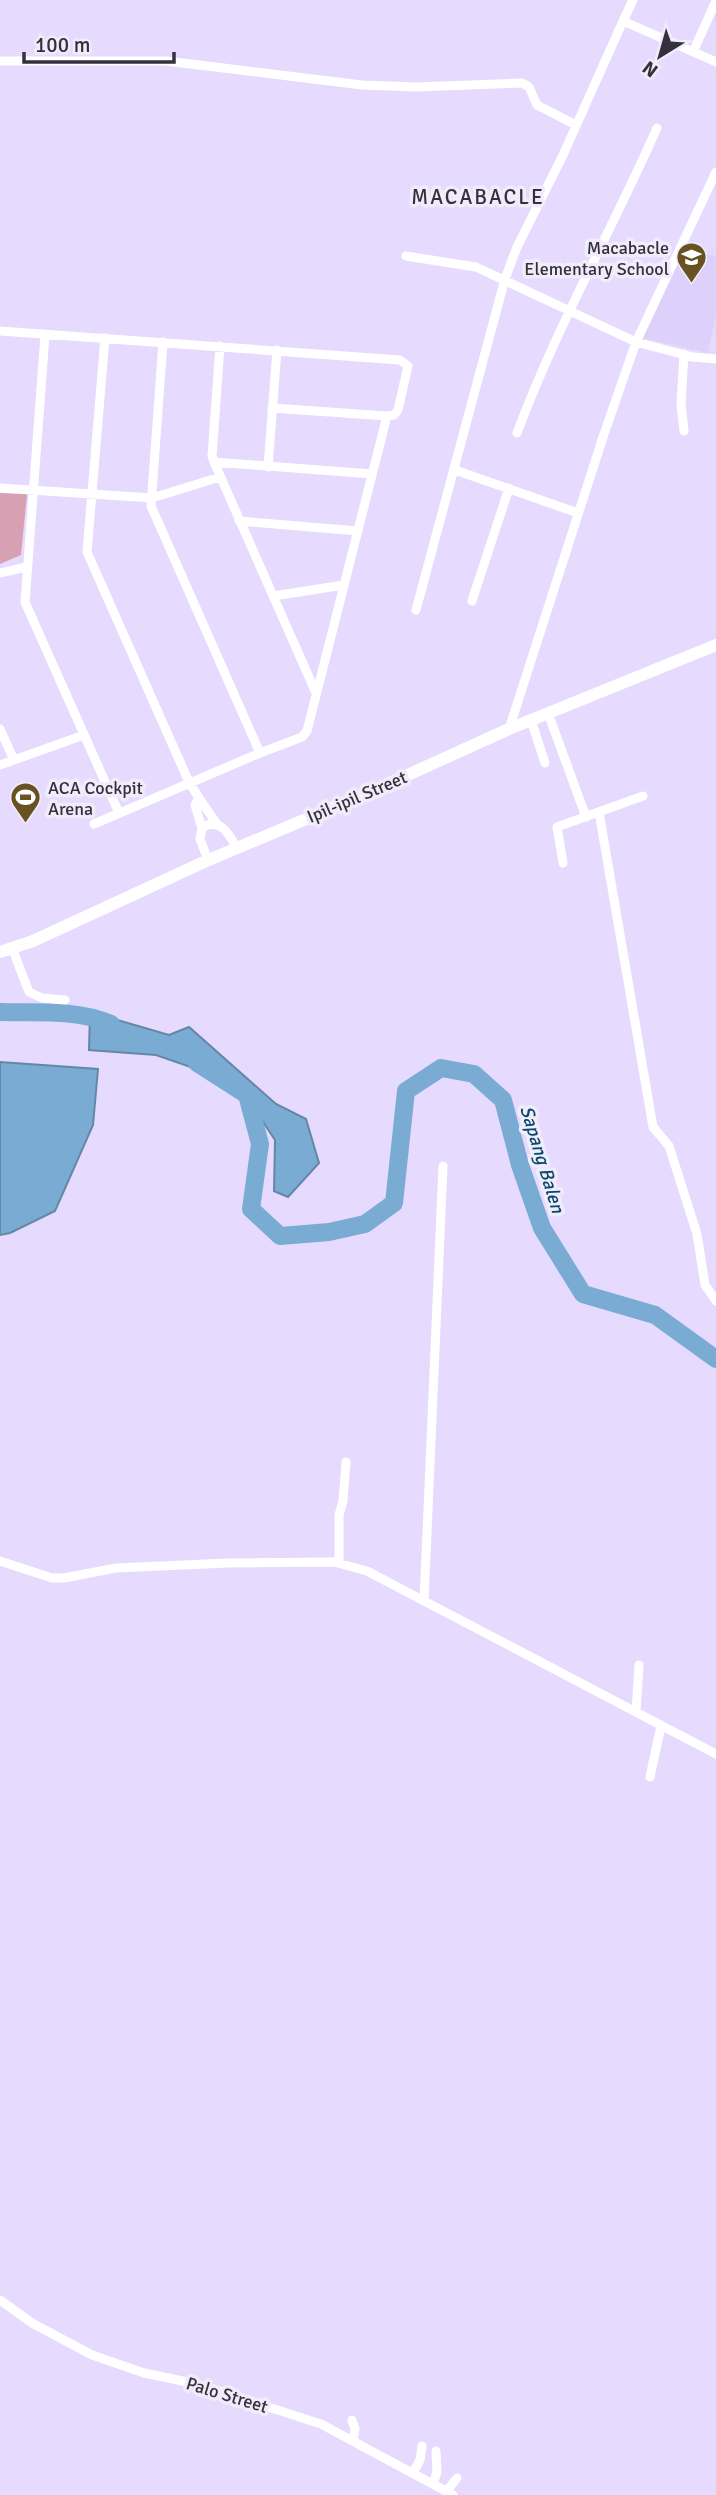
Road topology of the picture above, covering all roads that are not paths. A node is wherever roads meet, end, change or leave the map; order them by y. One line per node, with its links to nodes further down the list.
1 (633, 0): 3 (street)
2 (716, 1): 4 (street)
3 (623, 21): 4 (street); 7 (street)
4 (693, 52): 6 (street)
5 (0, 61): 7 (street)
6 (716, 62)
7 (576, 125): 11 (street)
8 (657, 128): 12 (street)
9 (716, 172): 17 (street)
10 (406, 256): 11 (street)
11 (505, 279): 12 (street); 28 (street)
12 (569, 311): 17 (street); 25 (street)
13 (0, 331): 14 (street)
14 (45, 335): 15 (street); 33 (street)
15 (104, 338): 16 (street); 34 (street)
16 (163, 342): 18 (street); 35 (street)
17 (636, 342): 20 (street); 36 (street)
18 (220, 346): 19 (street); 26 (street)
19 (276, 350): 22 (street); 23 (street)
20 (684, 354): 21 (street); 24 (street)
21 (716, 359)
22 (272, 408): 23 (street); 27 (street)
23 (387, 416): 29 (street)
24 (684, 431)
25 (517, 433)
26 (214, 462): 27 (street); 30 (street)
27 (268, 467): 29 (street)
28 (455, 470): 32 (street); 44 (street)
29 (372, 474): 38 (street)
30 (220, 477): 35 (street); 37 (street)
31 (0, 488): 33 (street)
32 (509, 488): 36 (street); 43 (street)
33 (32, 489): 34 (street); 39 (street)
34 (92, 493): 35 (street); 56 (street)
35 (152, 498): 52 (street)
36 (579, 513): 50 (street)
37 (239, 521): 38 (street); 42 (street)
38 (358, 531): 41 (street)
39 (26, 567): 40 (street); 51 (street)
40 (0, 573)
41 (344, 585): 42 (street); 46 (street)
42 (273, 596): 46 (street)
43 (472, 601)
44 (416, 610)
45 (716, 645): 47 (street, Ipil-ipil Street)
46 (316, 693): 52 (street)
47 (548, 713): 48 (street, Ipil-ipil Street); 61 (street)
48 (531, 720): 50 (street, Ipil-ipil Street); 54 (street)
49 (0, 729): 53 (street)
50 (509, 729): 65 (street, Ipil-ipil Street)
51 (84, 735): 53 (street); 60 (street)
52 (260, 753): 56 (street)
53 (13, 760): 55 (street)
54 (545, 763)
55 (0, 765)
56 (189, 782): 58 (street); 60 (street)
57 (643, 796): 59 (street)
58 (198, 798): 63 (street); 64 (street)
59 (599, 812): 61 (street); 71 (street)
60 (119, 813): 62 (street)
61 (586, 817): 67 (street)
62 (94, 824)
63 (217, 824): 64 (street); 65 (street)
64 (202, 828): 66 (street)
65 (237, 848): 66 (street, Ipil-ipil Street)
66 (208, 860): 68 (street, Ipil-ipil Street)
67 (563, 863)
68 (6, 950): 69 (street)
69 (65, 1000)
70 (443, 1166): 75 (street)
71 (716, 1301)
72 (346, 1462): 74 (street)
73 (0, 1561): 74 (street)
74 (340, 1563): 75 (street)
75 (424, 1601): 77 (street)
76 (639, 1665): 77 (street)
77 (636, 1712): 78 (street)
78 (661, 1726): 79 (street); 80 (street)
79 (716, 1754)
80 (650, 1777)
81 (0, 2300): 83 (street, Palo Street)
82 (352, 2420): 83 (street)
83 (353, 2441): 86 (street, Palo Street)
84 (422, 2446): 86 (street)
85 (436, 2451): 88 (street)
86 (413, 2473): 88 (street, Palo Street)
87 (457, 2478): 89 (street)
88 (433, 2484): 89 (street, Palo Street)
89 (449, 2493)

